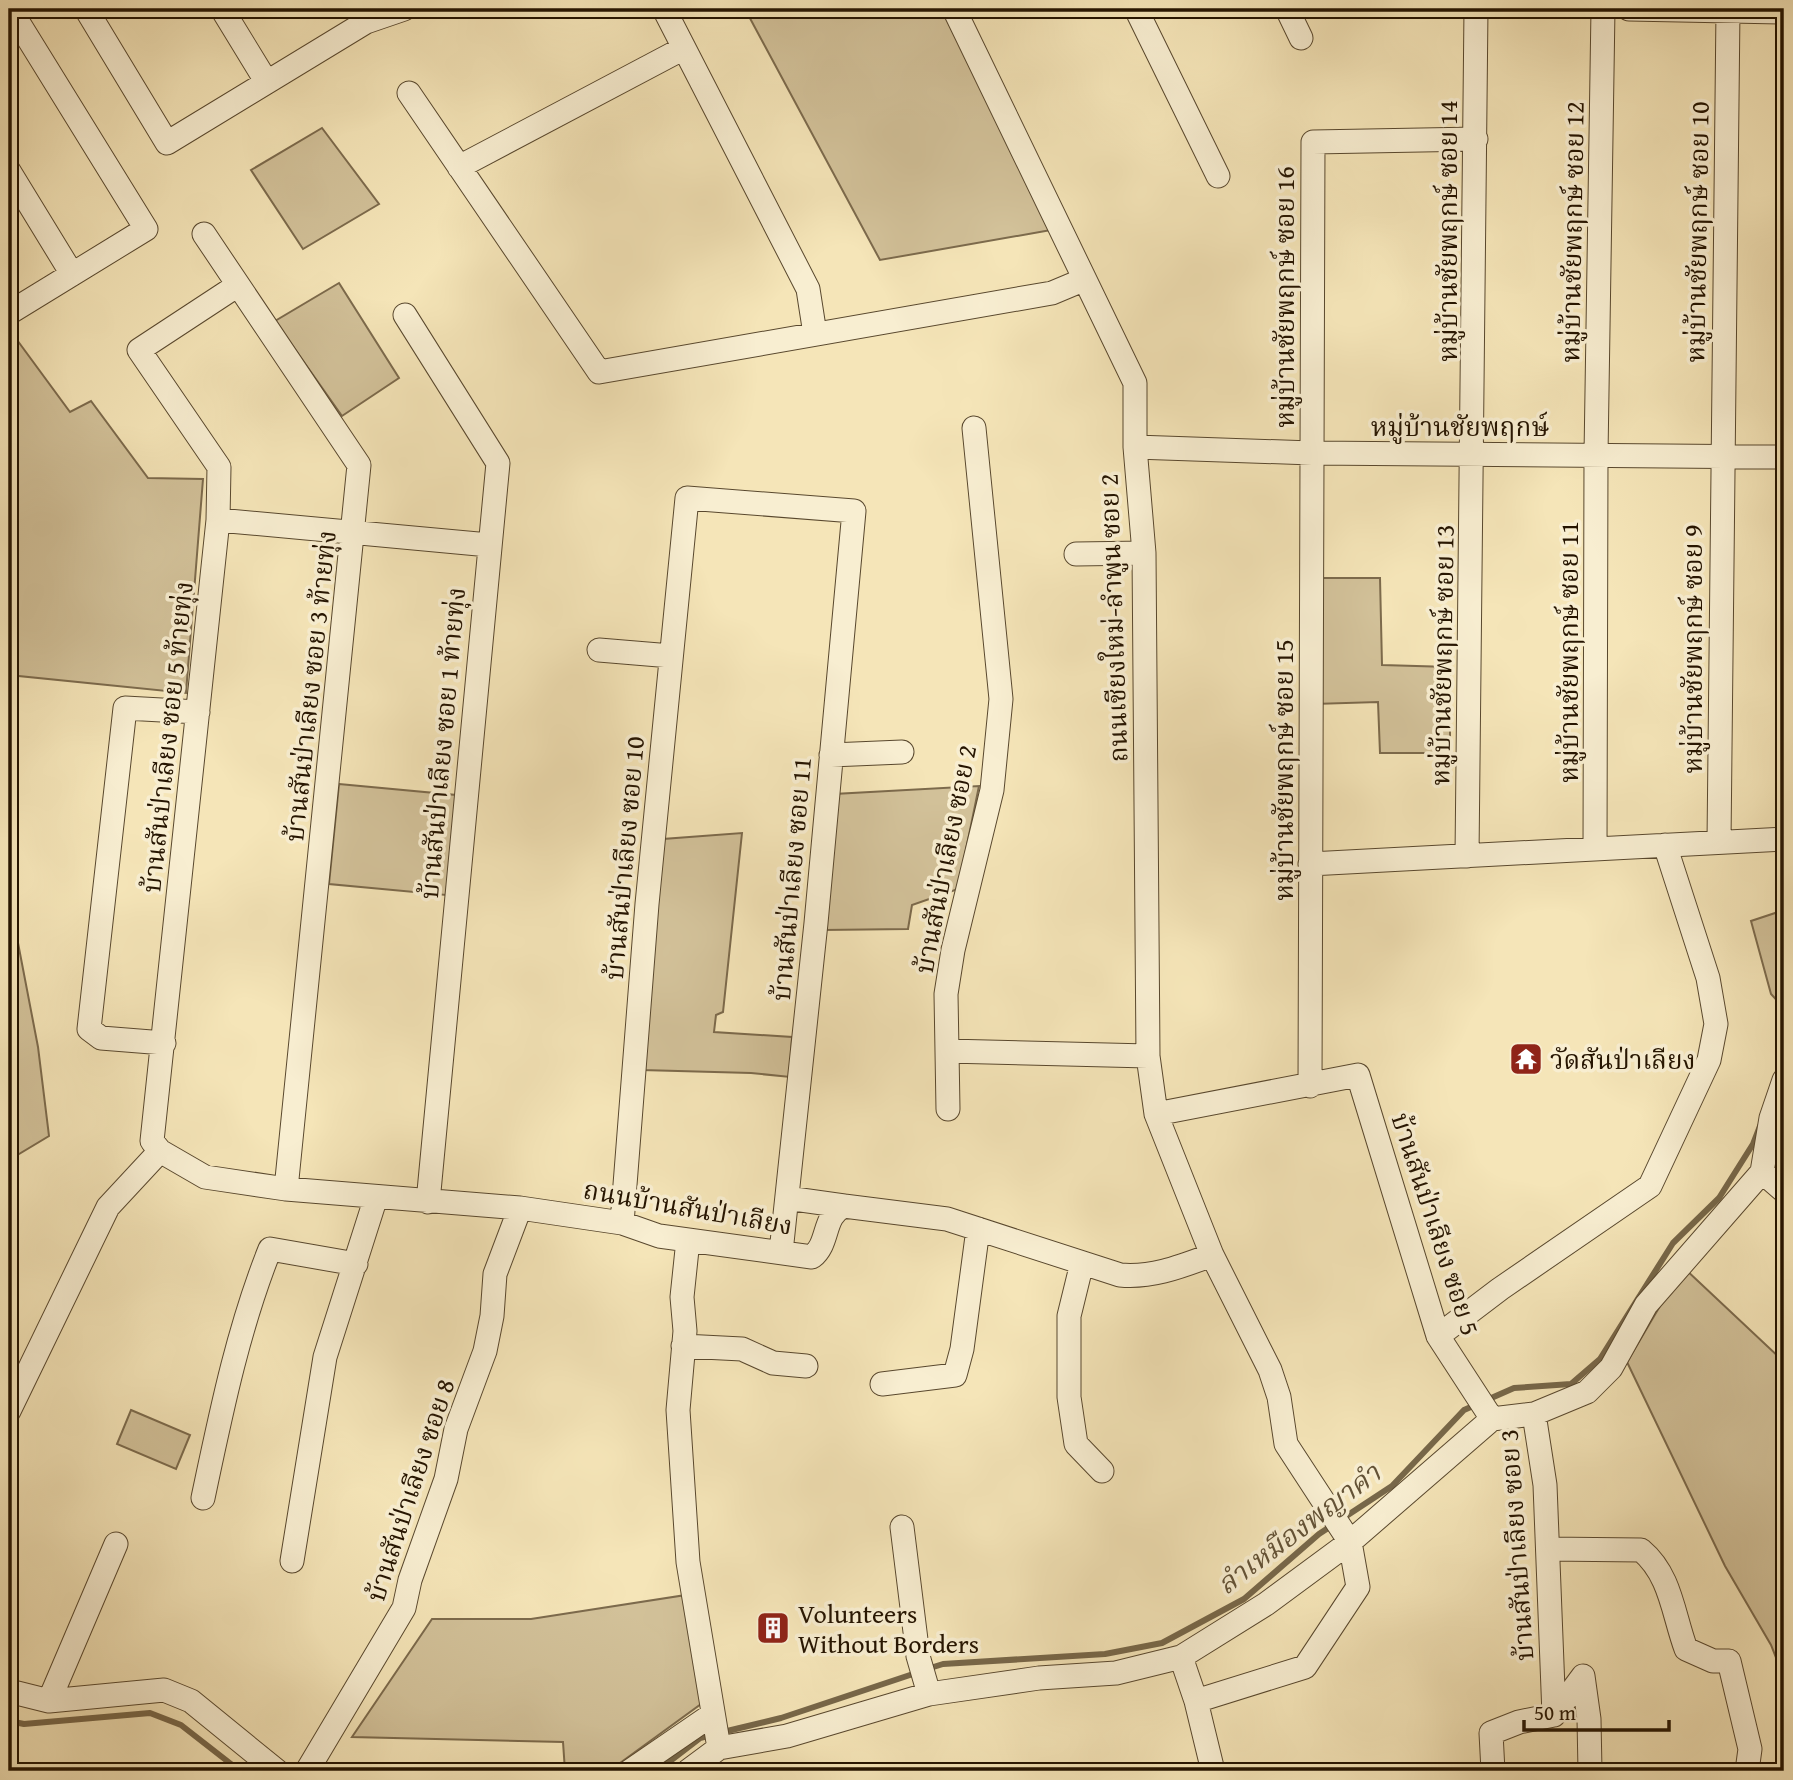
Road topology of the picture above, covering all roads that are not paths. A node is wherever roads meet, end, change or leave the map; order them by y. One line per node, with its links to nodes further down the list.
1 (10, 9): 24 (street)
2 (86, 9): 17 (street)
3 (222, 9): 17 (street)
4 (404, 9): 14 (street)
5 (664, 9): 16 (street)
6 (954, 9): 25 (street, ถนนเชียงใหม่-ลำพูน ซอย 2)
7 (1136, 9): 22 (street)
8 (1287, 9): 15 (street)
9 (1476, 9): 19 (street, หมู่บ้านชัยพฤกษ์ ซอย 14)
10 (1603, 9): 34 (street, หมู่บ้านชัยพฤกษ์ ซอย 12)
11 (1629, 9): 12 (street)
12 (1728, 10): 13 (street); 35 (street, หมู่บ้านชัยพฤกษ์ ซอย 10)
13 (1784, 12)
14 (361, 16): 17 (street)
15 (1301, 38)
16 (684, 48): 20 (street); 29 (street)
17 (265, 81)
18 (409, 93): 20 (street)
19 (1476, 139): 32 (street, หมู่บ้านชัยพฤกษ์ ซอย 16); 33 (street, หมู่บ้านชัยพฤกษ์ ซอย 14)
20 (459, 167): 29 (street)
21 (9, 171): 24 (street)
22 (1218, 176)
23 (204, 234): 26 (street, บ้านสันป่าเลียง ซอย 3 ท้ายทุ่ง)
24 (72, 274): 27 (street)
25 (1083, 280): 29 (street); 31 (street, ถนนเชียงใหม่-ลำพูน ซอย 2)
26 (239, 285): 38 (street, บ้านสันป่าเลียง ซอย 5 ท้ายทุ่ง); 39 (street, บ้านสันป่าเลียง ซอย 3 ท้ายทุ่ง)
27 (9, 313)
28 (405, 315): 40 (street, บ้านสันป่าเลียง ซอย 1 ท้ายทุ่ง)
29 (815, 334)
30 (974, 428): 55 (street, บ้านสันป่าเลียง ซอย 2)
31 (1135, 447): 32 (street, หมู่บ้านชัยพฤกษ์); 41 (street, ถนนเชียงใหม่-ลำพูน ซอย 2)
32 (1312, 453): 33 (street, หมู่บ้านชัยพฤกษ์); 53 (street, หมู่บ้านชัยพฤกษ์ ซอย 15)
33 (1473, 454): 34 (street, หมู่บ้านชัยพฤกษ์); 52 (street, หมู่บ้านชัยพฤกษ์ ซอย 13)
34 (1596, 455): 35 (street, หมู่บ้านชัยพฤกษ์); 51 (street, หมู่บ้านชัยพฤกษ์ ซอย 11)
35 (1721, 457): 36 (street, หมู่บ้านชัยพฤกษ์); 49 (street, หมู่บ้านชัยพฤกษ์ ซอย 9)
36 (1784, 457)
37 (854, 511): 44 (street, บ้านสันป่าเลียง ซอย 10); 47 (street, บ้านสันป่าเลียง ซอย 11)
38 (218, 520): 39 (street); 45 (street, บ้านสันป่าเลียง ซอย 5 ท้ายทุ่ง)
39 (354, 533): 40 (street); 63 (street, บ้านสันป่าเลียง ซอย 3 ท้ายทุ่ง)
40 (489, 545): 67 (street, บ้านสันป่าเลียง ซอย 1 ท้ายทุ่ง)
41 (1144, 553): 42 (street); 56 (street, ถนนเชียงใหม่-ลำพูน ซอย 2)
42 (1076, 554)
43 (599, 650): 44 (street)
44 (671, 656): 70 (street, บ้านสันป่าเลียง ซอย 10)
45 (198, 712): 54 (street, บ้านสันป่าเลียง ซอย 5 ท้ายทุ่ง); 54 (street)
46 (902, 752): 47 (street)
47 (831, 755): 66 (street, บ้านสันป่าเลียง ซอย 11)
48 (1784, 839): 49 (street)
49 (1718, 842): 50 (street)
50 (1665, 845): 51 (street); 77 (street)
51 (1595, 849): 52 (street)
52 (1468, 856): 53 (street)
53 (1310, 864): 58 (street, หมู่บ้านชัยพฤกษ์ ซอย 15)
54 (164, 1043): 61 (street, บ้านสันป่าเลียง ซอย 5 ท้ายทุ่ง)
55 (947, 1051): 56 (street); 59 (street, บ้านสันป่าเลียง ซอย 2)
56 (1148, 1056): 60 (street, ถนนเชียงใหม่-ลำพูน ซอย 2)
57 (1784, 1080): 62 (street)
58 (1310, 1086): 60 (street); 77 (street, บ้านสันป่าเลียง ซอย 5)
59 (948, 1109)
60 (1156, 1114): 74 (street, ถนนเชียงใหม่-ลำพูน ซอย 2)
61 (160, 1151): 63 (street, ถนนบ้านสันป่าเลียง); 81 (street)
62 (1762, 1172): 64 (street); 83 (street)
63 (286, 1189): 65 (street, ถนนบ้านสันป่าเลียง)
64 (1784, 1191)
65 (376, 1197): 67 (street, ถนนบ้านสันป่าเลียง); 76 (street)
66 (787, 1198): 68 (street); 73 (street, บ้านสันป่าเลียง ซอย 11)
67 (428, 1202): 69 (street, ถนนบ้านสันป่าเลียง)
68 (844, 1206): 71 (street); 73 (street, ถนนบ้านสันป่าเลียง)
69 (520, 1208): 70 (street, ถนนบ้านสันป่าเลียง); 99 (street, บ้านสันป่าเลียง ซอย 8)
70 (622, 1223): 72 (street, ถนนบ้านสันป่าเลียง)
71 (978, 1229): 75 (street); 80 (street)
72 (688, 1240): 73 (street, ถนนบ้านสันป่าเลียง); 78 (street)
73 (780, 1252)
74 (1212, 1255): 75 (street); 87 (street, ถนนเชียงใหม่-ลำพูน ซอย 2)
75 (1082, 1263): 84 (street)
76 (356, 1264): 85 (street); 90 (street)
77 (1438, 1336): 82 (street, บ้านสันป่าเลียง ซอย 5)
78 (683, 1346): 79 (street); 97 (street)
79 (806, 1366)
80 (882, 1384)
81 (9, 1411)
82 (1486, 1412): 83 (street); 87 (street)
83 (1534, 1414): 89 (street, บ้านสันป่าเลียง ซอย 3)
84 (1102, 1471)
85 (203, 1498)
86 (902, 1527): 92 (street)
87 (1346, 1537): 91 (street); 95 (street)
88 (116, 1544): 94 (street)
89 (1548, 1549): 96 (street, บ้านสันป่าเลียง ซอย 3); 105 (street)
90 (292, 1561)
91 (1181, 1657): 92 (street); 95 (street)
92 (926, 1687): 97 (street)
93 (9, 1691): 94 (street)
94 (49, 1701): 98 (street)
95 (1196, 1702): 102 (street)
96 (1554, 1715): 103 (street); 104 (street)
97 (716, 1733): 100 (street); 101 (street)
98 (277, 1771)
99 (307, 1771)
100 (630, 1771)
101 (688, 1771)
102 (1213, 1771)
103 (1493, 1771)
104 (1590, 1771)
105 (1747, 1771)

